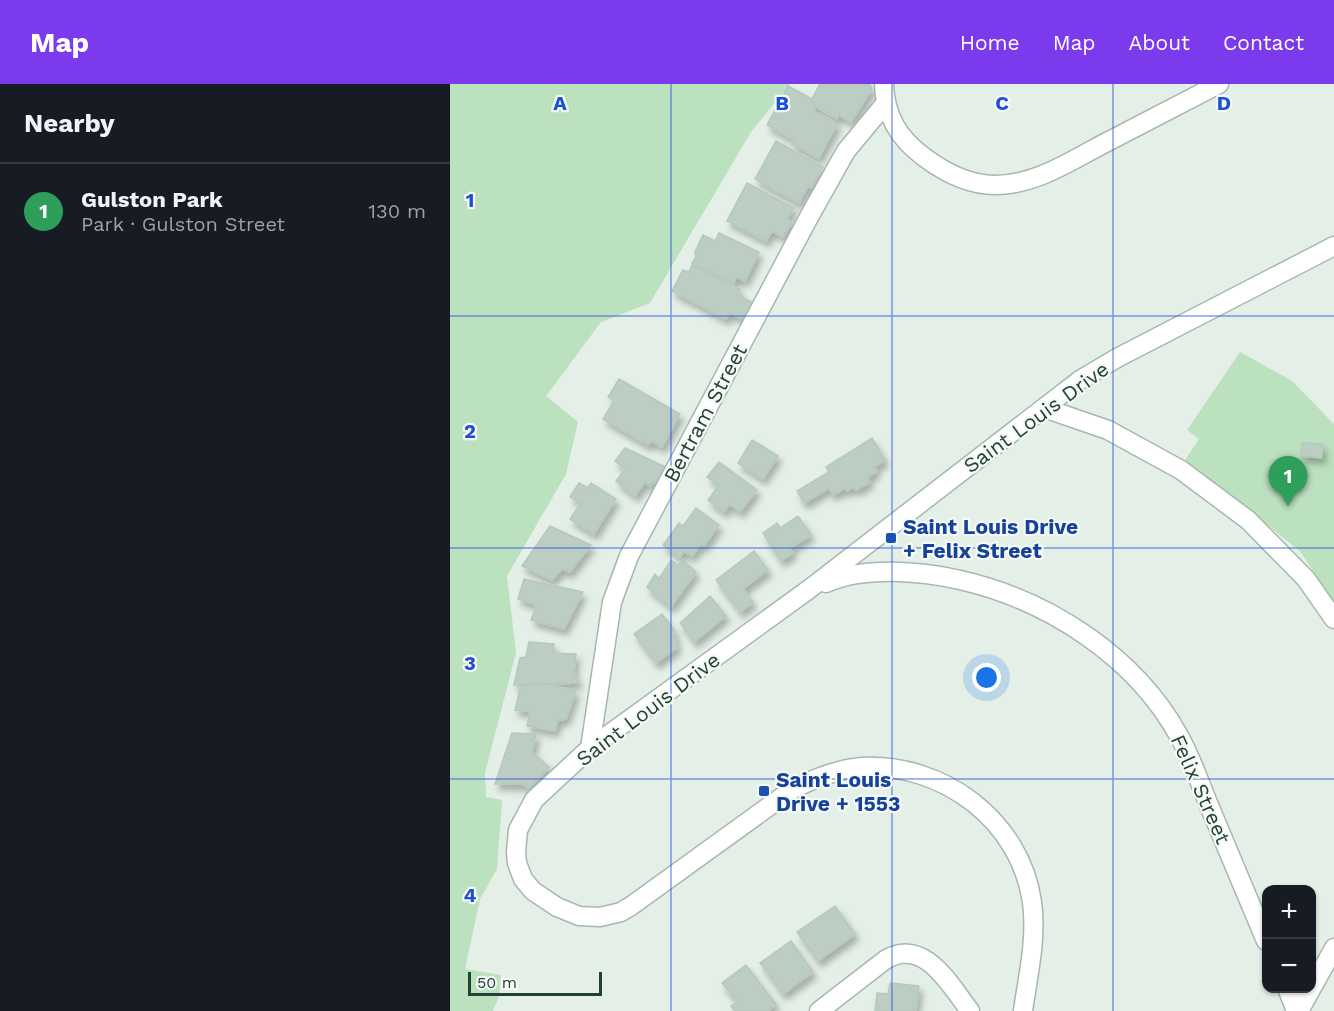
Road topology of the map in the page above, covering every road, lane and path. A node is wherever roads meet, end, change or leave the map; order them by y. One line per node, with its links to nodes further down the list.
1 (884, 84): 3 (street)
2 (1219, 84): 3 (street)
3 (885, 104): 8 (street, Bertram Street)
4 (1334, 246): 5 (street, Saint Louis Drive)
5 (1044, 408): 6 (street, Saint Louis Drive); 7 (street)
6 (808, 590): 8 (street, Saint Louis Drive); 9 (street, Felix Street)
7 (1334, 619)
8 (590, 748): 14 (street, Saint Louis Drive)
9 (1265, 939)
10 (1334, 948): 15 (street)
11 (1289, 993): 15 (street)
12 (824, 1009): 13 (street)
13 (970, 1011)
14 (1023, 1011)
15 (1298, 1011)

